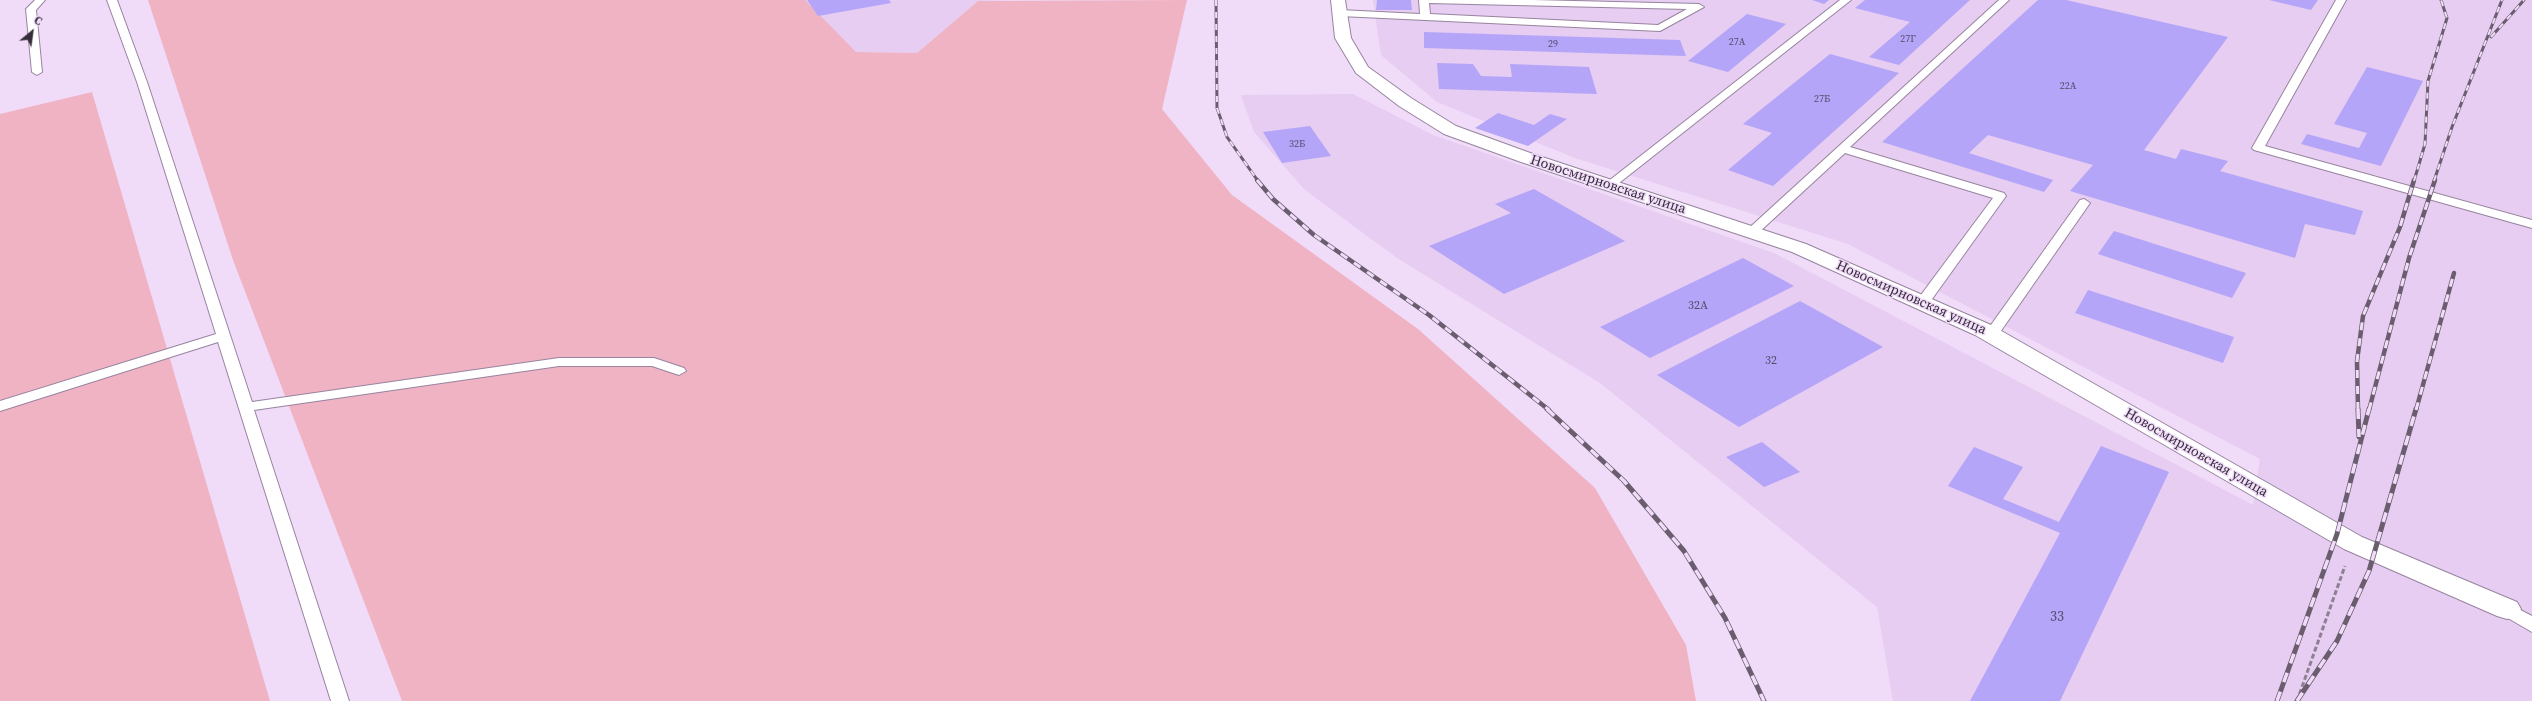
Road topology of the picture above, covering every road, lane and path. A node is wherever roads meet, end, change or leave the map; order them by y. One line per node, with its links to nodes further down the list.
1 (40, 0): 8 (lane)
2 (112, 0): 16 (lane)
3 (1846, 0): 10 (lane)
4 (2004, 0): 9 (lane)
5 (2341, 0): 12 (lane)
6 (1339, 7): 7 (lane); 10 (street, Новосмирновская улица)
7 (1425, 17): 7 (lane)
8 (38, 72)
9 (1844, 149): 13 (lane); 14 (lane)
10 (1610, 185): 13 (street, Новосмирновская улица)
11 (2084, 203): 15 (lane)
12 (2532, 224)
13 (1752, 232): 14 (street, Новосмирновская улица)
14 (1922, 303): 15 (street, Новосмирновская улица)
15 (1991, 335): 20 (street, Новосмирновская улица)
16 (223, 336): 18 (lane); 19 (lane)
17 (679, 371): 19 (lane)
18 (0, 406)
19 (246, 407): 24 (lane)
20 (2353, 543): 21 (street, Новосмирновская улица); 25 (path)
21 (2507, 609): 22 (lane); 23 (lane)
22 (2532, 614)
23 (2532, 625)
24 (340, 701)
25 (2297, 701)

